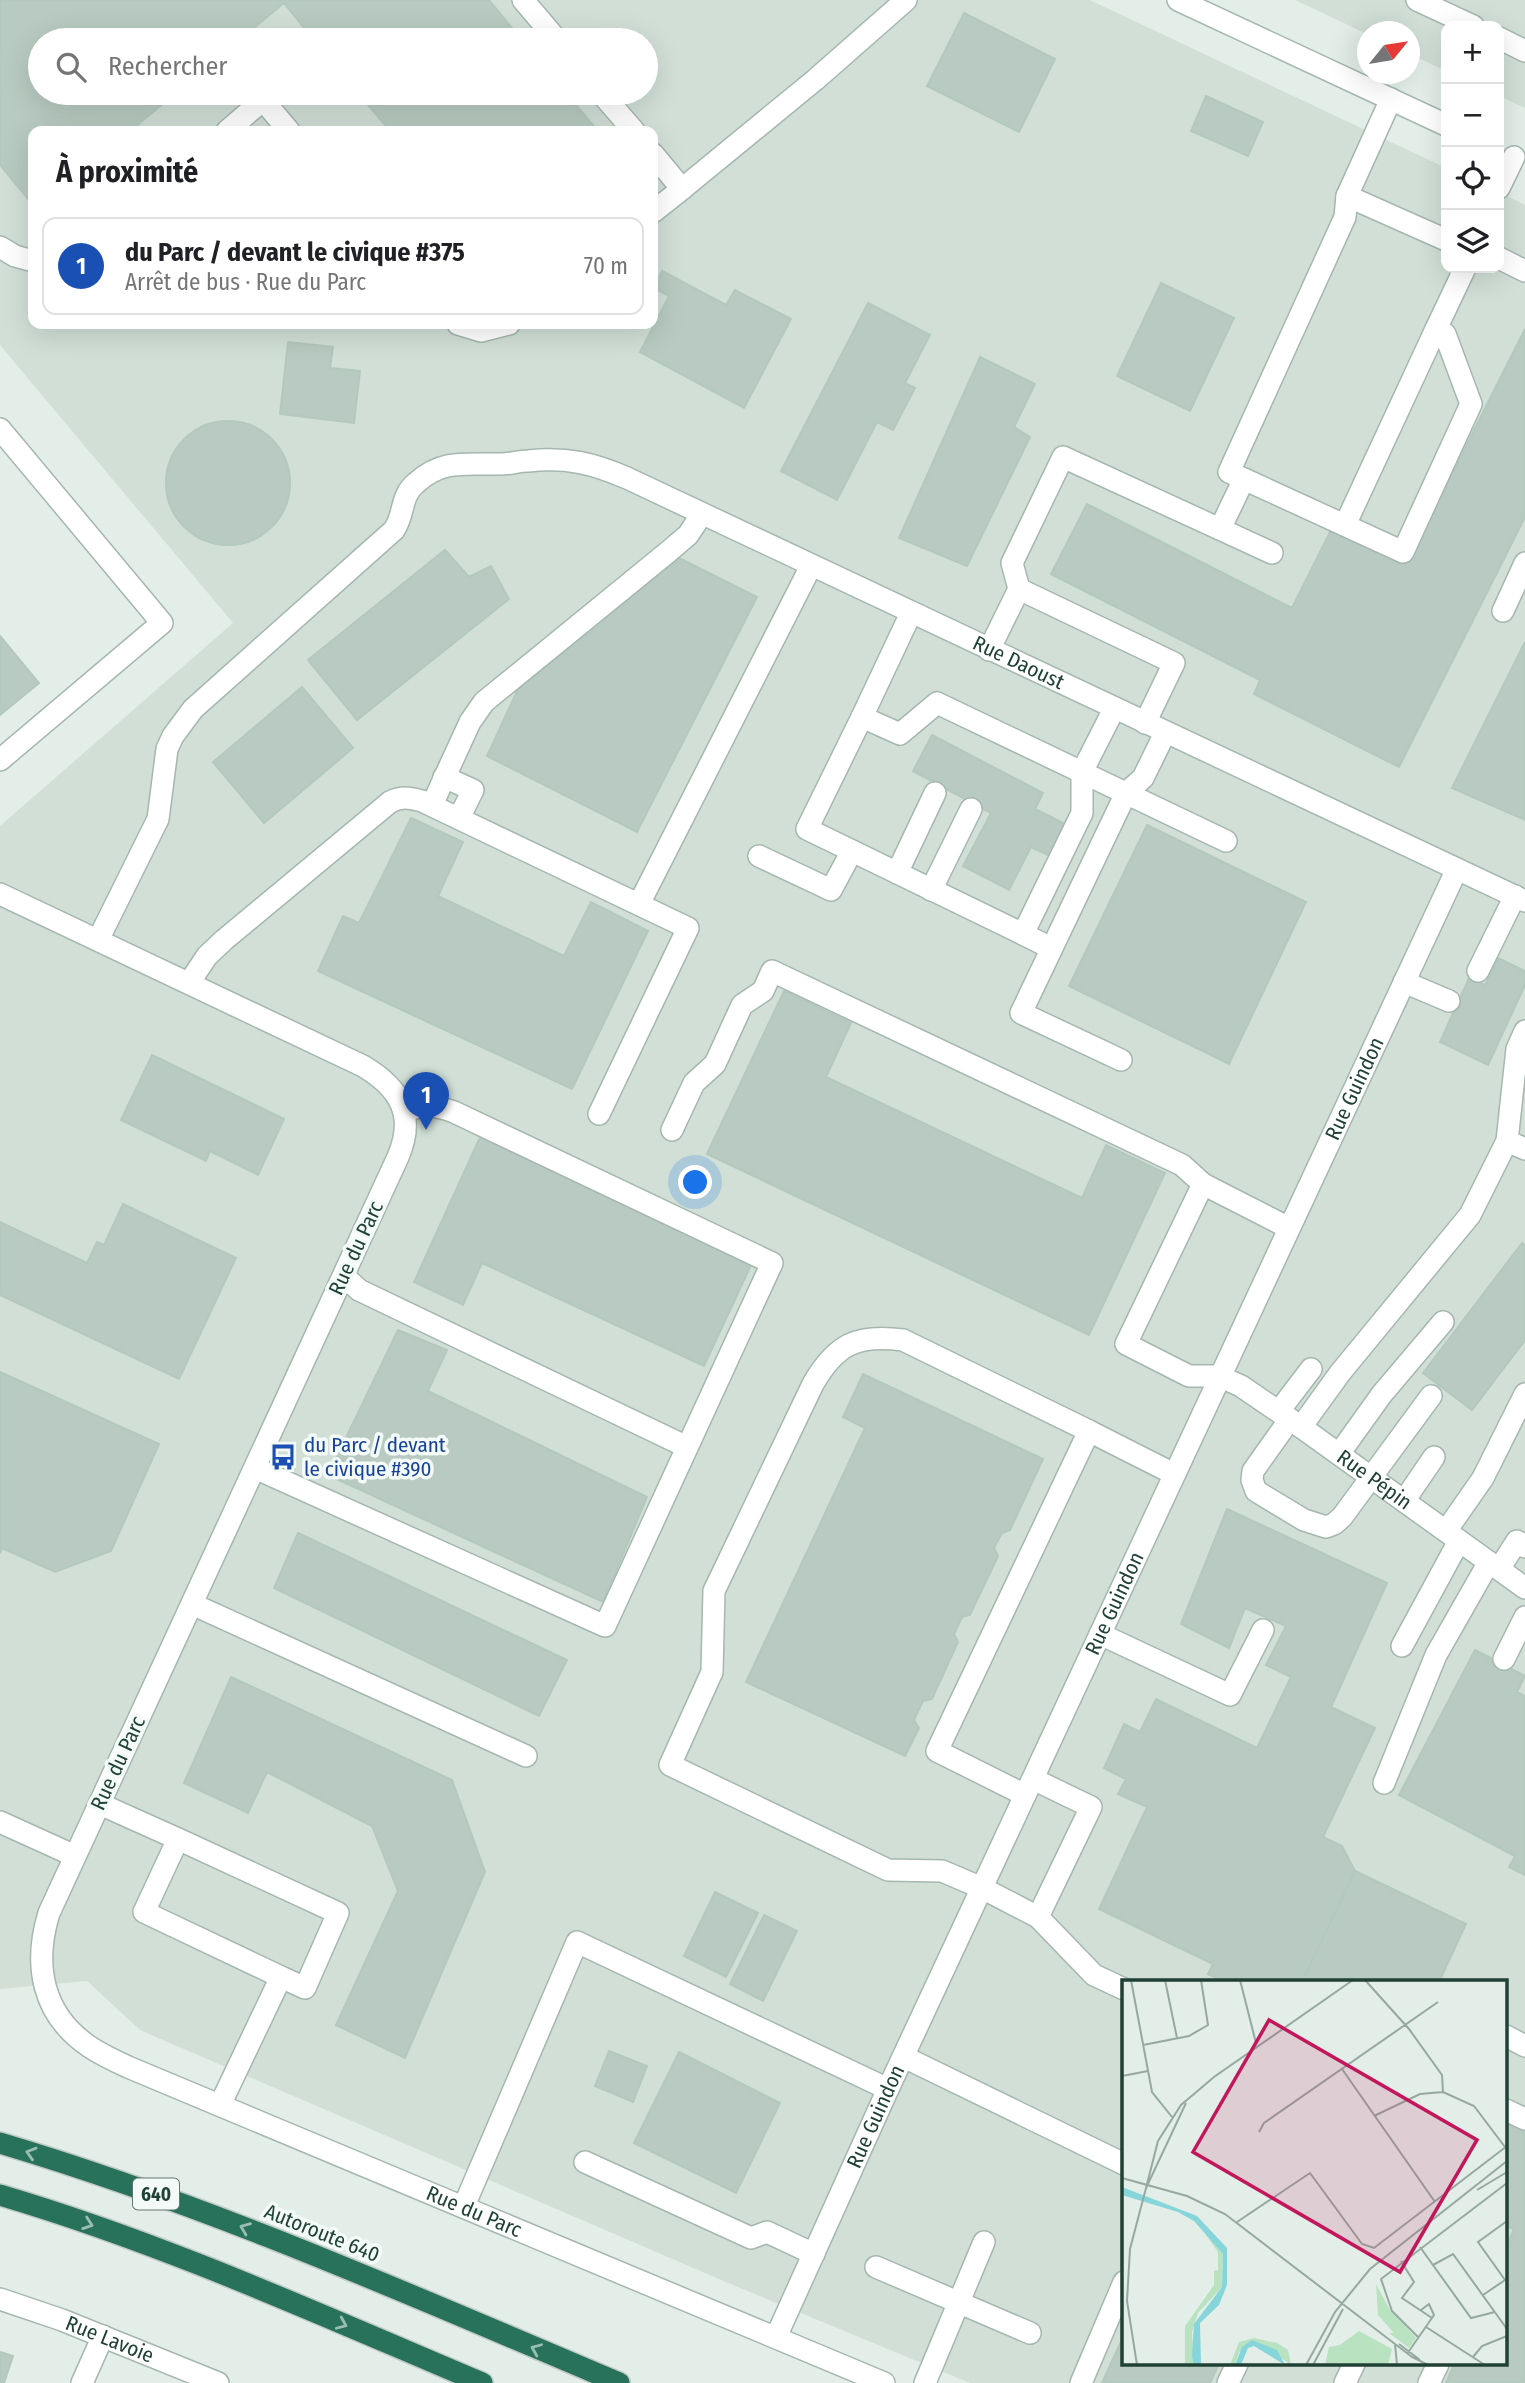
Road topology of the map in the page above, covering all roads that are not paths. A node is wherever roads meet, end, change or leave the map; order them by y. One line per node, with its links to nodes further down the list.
1 (523, 0): 6 (street)
2 (906, 0): 20 (street)
3 (1178, 0): 9 (street)
4 (1417, 0): 5 (street)
5 (1462, 21)
6 (547, 28)
7 (1504, 40): 8 (street)
8 (1525, 51)
9 (1391, 100): 13 (street); 21 (street)
10 (257, 105): 14 (street)
11 (267, 105): 15 (street)
12 (611, 105): 16 (street)
13 (1441, 123)
14 (233, 126)
15 (285, 126)
16 (630, 126)
17 (1512, 156): 19 (street)
18 (658, 160): 20 (street)
19 (1504, 176)
20 (682, 188): 22 (street)
21 (1347, 195): 23 (street); 31 (street)
22 (658, 208)
23 (1441, 238)
24 (0, 247): 25 (street)
25 (28, 260)
26 (1504, 260): 27 (street)
27 (1525, 271)
28 (1463, 273): 29 (street)
29 (1436, 329): 33 (street); 33 (street)
30 (0, 429): 46 (street)
31 (1244, 480): 33 (street); 34 (street)
32 (702, 514): 37 (street, Rue Daoust); 48 (street); 64 (street, Rue Daoust)
33 (1345, 525)
34 (1220, 529): 35 (street); 38 (street)
35 (1272, 553)
36 (1525, 563): 39 (street)
37 (811, 566): 40 (street, Rue Daoust); 62 (street)
38 (1019, 589): 41 (street); 44 (street)
39 (1503, 611)
40 (911, 613): 41 (street, Rue Daoust); 43 (street)
41 (989, 650): 42 (street, Rue Daoust)
42 (1114, 709): 44 (street, Rue Daoust); 47 (street)
43 (862, 717): 47 (street); 55 (street)
44 (1145, 723): 45 (street, Rue Daoust)
45 (1165, 733): 50 (street); 57 (street, Rue Daoust)
46 (0, 760)
47 (1082, 772): 50 (street); 63 (street)
48 (444, 777): 51 (street); 53 (street)
49 (935, 793): 58 (street)
50 (1126, 793): 54 (street); 65 (street)
51 (432, 806): 53 (street); 68 (street)
52 (971, 809): 59 (street)
53 (459, 818): 62 (street)
54 (1226, 841)
55 (852, 851): 56 (street); 58 (street)
56 (759, 856)
57 (1457, 869): 61 (street, Rue Daoust); 67 (street, Rue Guindon)
58 (897, 873): 59 (street)
59 (931, 890): 63 (street)
60 (0, 894): 64 (street)
61 (1520, 899): 66 (street)
62 (639, 904): 73 (street)
63 (1023, 934): 65 (street)
64 (98, 940): 68 (street)
65 (1051, 948): 71 (street)
66 (1478, 971)
67 (1404, 982): 69 (street); 77 (street, Rue Guindon)
68 (189, 984): 72 (street)
69 (1449, 1001)
70 (1525, 1031): 75 (street)
71 (1121, 1060)
72 (404, 1112): 78 (street, Rue du Parc); 86 (street)
73 (599, 1114)
74 (672, 1129): 76 (street)
75 (1516, 1145): 84 (street)
76 (1203, 1184): 77 (street); 81 (street)
77 (1289, 1228): 81 (street, Rue Guindon)
78 (344, 1276): 86 (street); 89 (street, Rue du Parc)
79 (1443, 1322): 87 (street)
80 (1311, 1369): 84 (street)
81 (1219, 1376): 84 (street, Rue Pépin); 90 (street, Rue Guindon)
82 (1525, 1394): 93 (street)
83 (1431, 1396): 91 (street)
84 (1290, 1419): 87 (street, Rue Pépin); 91 (street)
85 (1089, 1431): 90 (street); 105 (street); 110 (street)
86 (687, 1447): 89 (street)
87 (1339, 1454): 91 (street, Rue Pépin)
88 (1434, 1457): 92 (street)
89 (255, 1468): 97 (street, Rue du Parc)
90 (1174, 1474): 100 (street, Rue Guindon)
91 (1371, 1477): 92 (street, Rue Pépin)
92 (1405, 1501): 93 (street, Rue Pépin)
93 (1453, 1536): 95 (street, Rue Pépin); 101 (street)
94 (1522, 1539): 95 (street)
95 (1494, 1565): 96 (street, Rue Pépin); 104 (street)
96 (1525, 1588)
97 (192, 1604): 103 (street); 106 (street, Rue du Parc)
98 (1525, 1617): 102 (street)
99 (1263, 1630): 100 (street)
100 (1100, 1634): 105 (street, Rue Guindon)
101 (1402, 1646)
102 (1504, 1659)
103 (526, 1756)
104 (1384, 1783)
105 (1029, 1787): 110 (street, Rue Guindon); 111 (street)
106 (100, 1804): 108 (street); 109 (street, Rue du Parc)
107 (0, 1822): 109 (street)
108 (178, 1839): 112 (street); 112 (street)
109 (75, 1856): 118 (street, Rue du Parc)
110 (982, 1888): 111 (street); 116 (street, Rue Guindon)
111 (1038, 1917): 113 (street)
112 (281, 1977): 118 (street)
113 (1122, 1988)
114 (1508, 2037): 115 (street)
115 (1525, 2046)
116 (904, 2057): 117 (street, Rue Guindon); 123 (street)
117 (888, 2089): 125 (street); 127 (street, Rue Guindon)
118 (220, 2105): 125 (street, Rue du Parc)
119 (1508, 2111): 120 (street)
120 (1525, 2119)
121 (0, 2143): 141 (highway, Autoroute 640 / 640, one-way to 121)
122 (585, 2162): 127 (street)
123 (1122, 2163)
124 (0, 2195): 140 (highway, 640, one-way to 140)
125 (464, 2206): 134 (street, Rue du Parc)
126 (984, 2242): 131 (street)
127 (814, 2254): 134 (street, Rue Guindon)
128 (876, 2267): 131 (street)
129 (1122, 2287): 144 (street)
130 (0, 2299): 133 (street, Rue Lavoie)
131 (958, 2302): 132 (street); 143 (street)
132 (1030, 2333)
133 (103, 2336): 138 (street); 139 (street, Rue Lavoie)
134 (776, 2337): 142 (street, Rue du Parc)
135 (1236, 2366): 145 (street)
136 (1353, 2366): 146 (street)
137 (1437, 2366): 147 (street)
138 (82, 2383)
139 (218, 2383)
140 (482, 2383)
141 (619, 2383)
142 (884, 2383)
143 (925, 2383)
144 (1081, 2383)
145 (1228, 2383)
146 (1345, 2383)
147 (1429, 2383)

